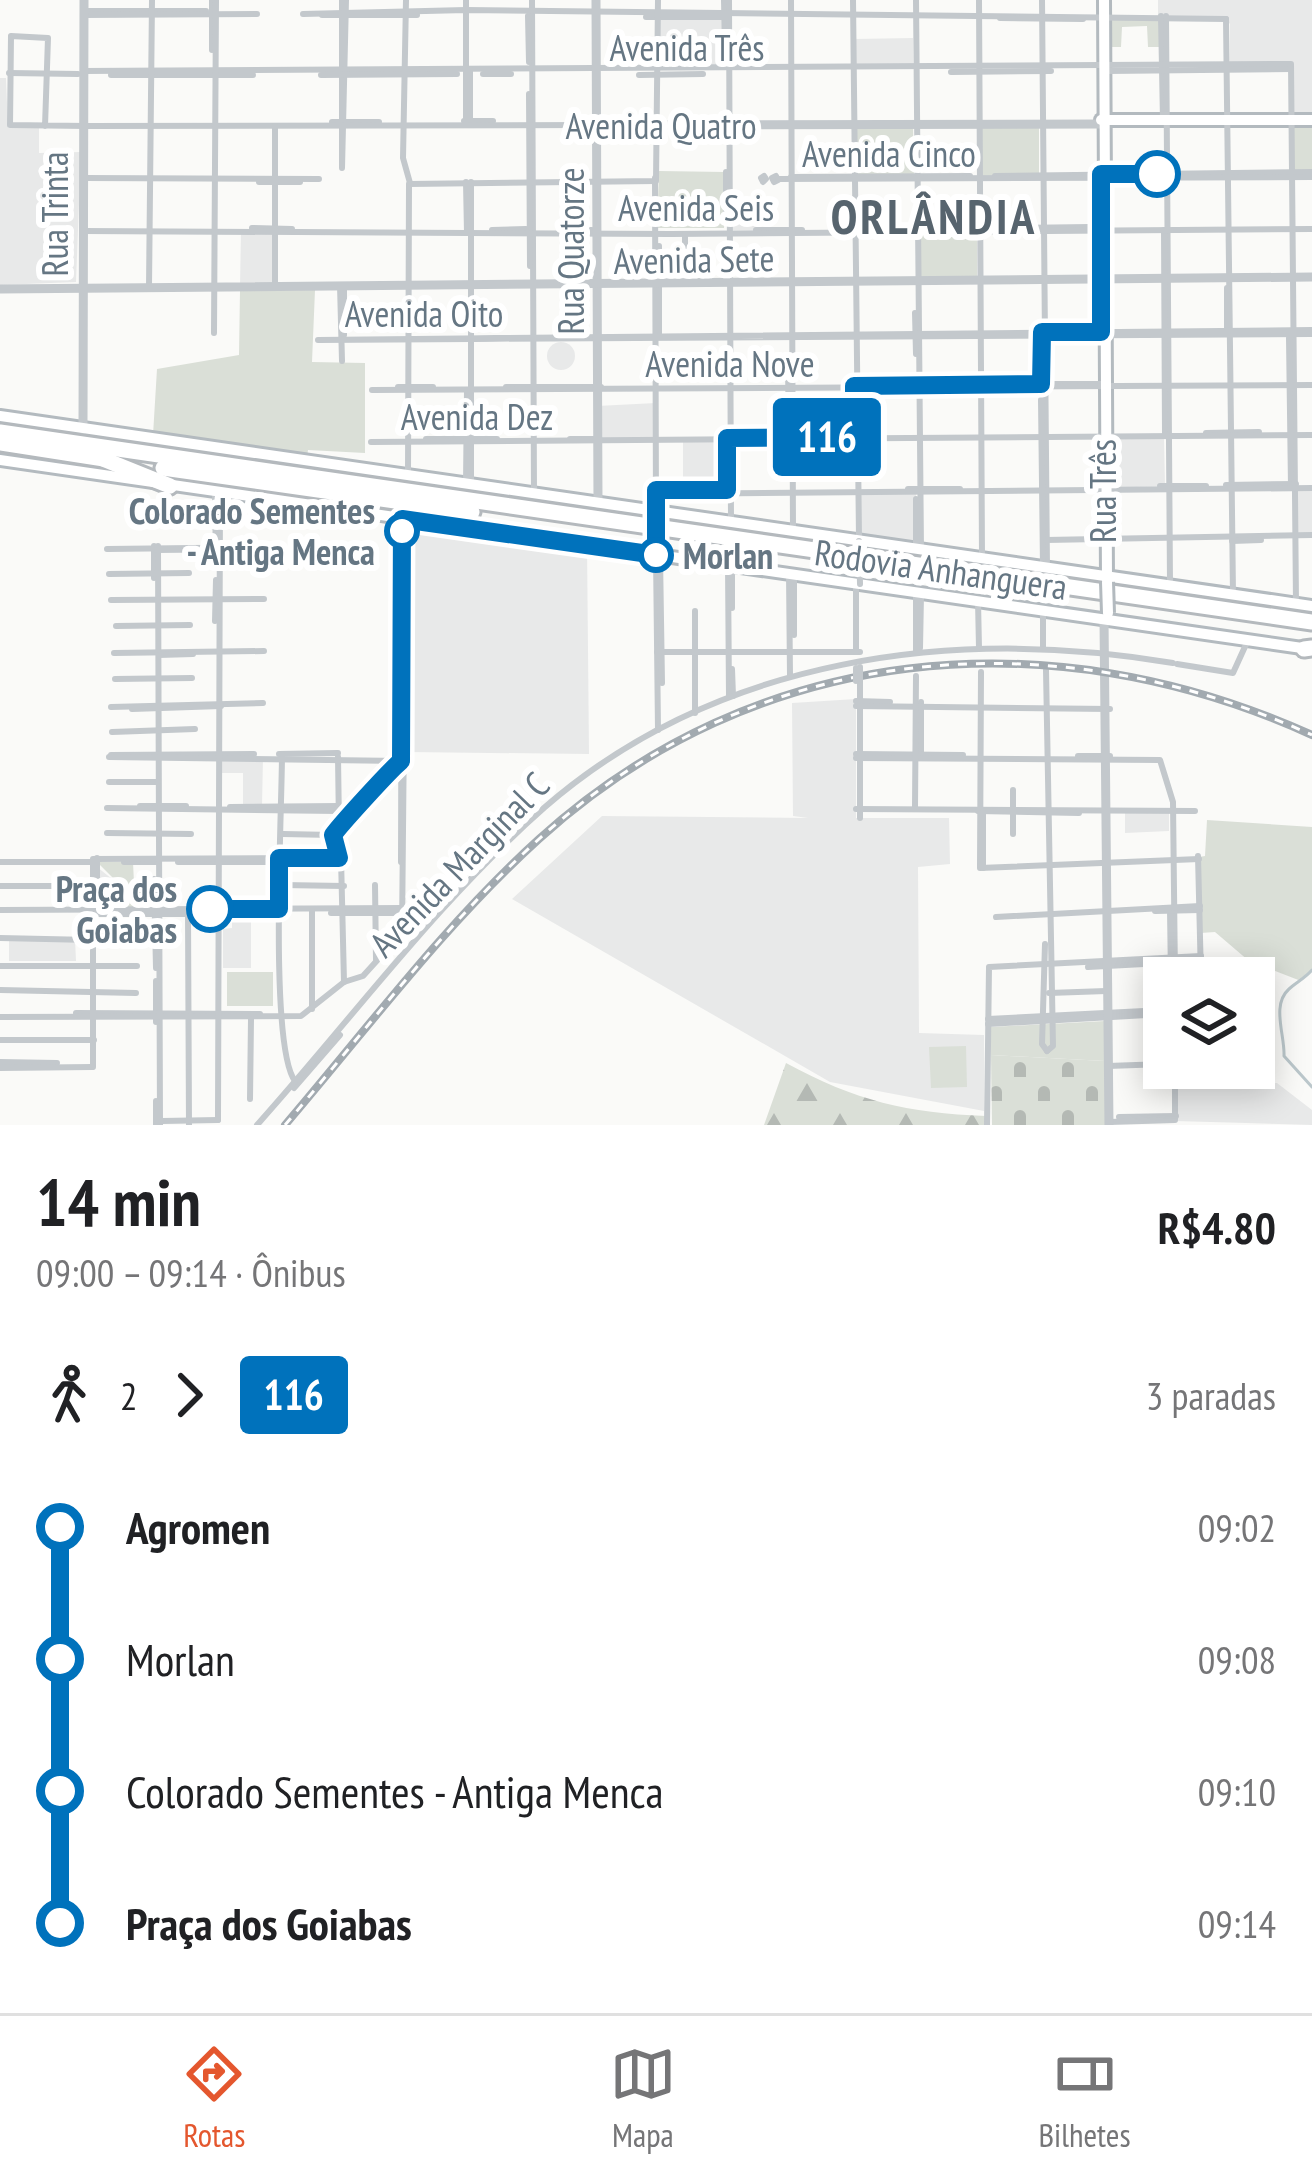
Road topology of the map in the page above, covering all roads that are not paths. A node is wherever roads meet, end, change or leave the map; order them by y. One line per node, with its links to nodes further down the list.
1 (150, 0): 18 (street)
2 (214, 0): 22 (street)
3 (344, 0): 19 (street)
4 (408, 0): 20 (street)
5 (468, 0): 17 (street)
6 (530, 0): 21 (street)
7 (656, 0): 23 (street)
8 (726, 0): 24 (street)
9 (789, 0): 25 (street)
10 (851, 0): 26 (street)
11 (914, 0): 27 (street)
12 (977, 0): 28 (street)
13 (1040, 0): 29 (street)
14 (1102, 0): 30 (main road, Rua Três)
15 (86, 9): 18 (street); 43 (street, Rua Trinta)
16 (594, 10): 21 (street); 23 (street); 49 (street, Rua Quatorze)
17 (468, 12): 20 (street); 21 (street); 40 (street)
18 (149, 13): 22 (street); 44 (street)
19 (344, 13): 19 (street); 20 (street); 46 (street)
20 (408, 13): 47 (street)
21 (530, 13): 48 (street)
22 (214, 14): 22 (street); 45 (street)
23 (656, 15): 24 (street); 50 (street)
24 (727, 15): 25 (street); 41 (street)
25 (789, 15): 26 (street); 38 (street)
26 (851, 15): 27 (street); 39 (street)
27 (914, 16): 28 (street); 37 (street)
28 (977, 16): 29 (street); 35 (street)
29 (1040, 17): 30 (street); 36 (street)
30 (1102, 17): 31 (street); 32 (main road, Rua Três)
31 (1164, 18): 33 (street); 34 (street)
32 (1103, 68): 33 (street, Avenida Três); 36 (street, Avenida Três); 53 (main road, Rua Três)
33 (1165, 68): 34 (street, Avenida Três); 54 (street)
34 (1227, 68): 55 (street); 56 (street, Avenida Três)
35 (978, 69): 36 (street, Avenida Três); 37 (street, Avenida Três); 67 (street)
36 (1041, 69): 52 (street)
37 (915, 70): 39 (street, Avenida Três); 66 (street)
38 (790, 71): 39 (street, Avenida Três); 41 (street, Avenida Três); 64 (street)
39 (853, 71): 65 (street)
40 (468, 72): 47 (street, Avenida Três); 48 (street, Avenida Três); 59 (street)
41 (727, 72): 50 (street, Avenida Três); 63 (street)
42 (9, 73): 51 (street, Avenida Três); 51 (street); 73 (street, Avenida Quatro)
43 (84, 73): 44 (street, Avenida Três); 51 (street, Avenida Três); 68 (street, Rua Trinta)
44 (149, 73): 45 (street, Avenida Três); 69 (street)
45 (213, 73): 46 (street, Avenida Três); 70 (street)
46 (343, 73): 47 (street, Avenida Três); 72 (street)
47 (407, 73): 58 (street)
48 (531, 73): 49 (street, Avenida Três); 60 (street)
49 (594, 73): 50 (street, Avenida Três); 61 (street, Rua Quatorze)
50 (657, 73): 62 (street)
51 (46, 74): 73 (street)
52 (1041, 122): 53 (street, Avenida Quatro); 67 (street, Avenida Quatro); 78 (street)
53 (1103, 122): 54 (main road, Avenida Quatro); 79 (main road, Rua Três)
54 (1165, 122): 55 (main road, Avenida Quatro); 77 (street)
55 (1228, 122): 56 (main road, Avenida Quatro); 75 (street)
56 (1290, 122): 57 (main road, Avenida Quatro); 76 (street)
57 (1312, 122)
58 (406, 123): 59 (street, Avenida Quatro); 72 (street, Avenida Quatro); 92 (street)
59 (468, 123): 60 (street, Avenida Quatro)
60 (531, 123): 61 (street, Avenida Quatro); 90 (street)
61 (594, 123): 62 (street, Avenida Quatro); 81 (street, Rua Quatorze)
62 (657, 123): 63 (street, Avenida Quatro); 82 (street)
63 (728, 123): 64 (street, Avenida Quatro); 112 (street)
64 (790, 123): 65 (street, Avenida Quatro); 83 (street)
65 (853, 123): 66 (street, Avenida Quatro); 84 (street)
66 (916, 123): 67 (street, Avenida Quatro); 85 (street)
67 (978, 123): 80 (street)
68 (84, 124): 69 (street, Avenida Quatro); 73 (street, Avenida Quatro); 86 (street, Rua Trinta)
69 (148, 124): 70 (street, Avenida Quatro); 87 (street)
70 (213, 124): 71 (street, Avenida Quatro); 88 (street)
71 (277, 124): 72 (street, Avenida Quatro); 89 (street)
72 (342, 124): 72 (street)
73 (45, 126)
74 (1312, 174): 76 (street, Avenida Cinco)
75 (1228, 175): 76 (street, Avenida Cinco); 77 (street, Avenida Cinco); 95 (street)
76 (1290, 175): 93 (street)
77 (1165, 176): 79 (street, Avenida Cinco); 98 (street)
78 (1041, 177): 79 (street, Avenida Cinco); 80 (street, Avenida Cinco); 103 (street)
79 (1103, 177): 97 (main road, Rua Três)
80 (978, 178): 85 (street, Avenida Cinco); 102 (street)
81 (594, 179): 82 (street); 90 (street); 109 (street, Rua Quatorze)
82 (656, 179): 110 (street)
83 (782, 179): 84 (street, Avenida Cinco); 113 (street)
84 (854, 179): 85 (street, Avenida Cinco); 106 (street)
85 (916, 179): 107 (street)
86 (83, 180): 87 (street); 96 (street, Rua Trinta)
87 (147, 180): 88 (street); 99 (street)
88 (212, 180): 89 (street); 100 (street)
89 (277, 180): 89 (street); 101 (street)
90 (532, 180): 91 (street); 105 (street)
91 (469, 182): 92 (street); 104 (street)
92 (410, 183): 108 (street)
93 (1291, 227): 94 (street, Avenida Seis); 95 (street, Avenida Seis); 115 (street)
94 (1312, 227)
95 (1228, 228): 98 (street, Avenida Seis); 117 (street)
96 (80, 229): 99 (street, Avenida Seis); 133 (street, Rua Trinta)
97 (1103, 229): 98 (street, Avenida Seis); 103 (street, Avenida Seis); 118 (main road, Rua Três)
98 (1166, 229): 119 (street)
99 (147, 230): 100 (street, Avenida Seis); 134 (street)
100 (212, 230): 101 (street, Avenida Seis); 135 (street)
101 (277, 230): 108 (street, Avenida Seis); 131 (street)
102 (979, 230): 103 (street, Avenida Seis); 107 (street, Avenida Seis); 121 (street)
103 (1042, 230): 122 (street)
104 (469, 231): 105 (street, Avenida Seis); 108 (street, Avenida Seis); 130 (street)
105 (532, 231): 109 (street, Avenida Seis); 125 (street)
106 (854, 231): 107 (street, Avenida Seis); 113 (street, Avenida Seis); 123 (street)
107 (917, 231): 120 (street)
108 (409, 232): 129 (street)
109 (595, 232): 110 (street, Avenida Seis); 126 (street, Rua Quatorze)
110 (657, 232): 111 (street, Avenida Seis); 127 (street)
111 (685, 232): 112 (street, Avenida Seis); 114 (street)
112 (728, 232): 113 (street, Avenida Seis); 128 (street)
113 (790, 232): 124 (street)
114 (685, 259)
115 (1291, 279): 116 (street, Avenida Sete); 117 (street, Avenida Sete); 138 (street)
116 (1312, 279)
117 (1228, 280): 119 (street, Avenida Sete); 137 (street)
118 (1103, 281): 119 (street, Avenida Sete); 122 (street, Avenida Sete); 141 (main road, Rua Três)
119 (1166, 281): 142 (street)
120 (917, 282): 121 (street, Avenida Sete); 123 (street, Avenida Sete); 145 (street)
121 (979, 282): 122 (street, Avenida Sete); 143 (street)
122 (1042, 282): 144 (street)
123 (855, 283): 124 (street, Avenida Sete); 149 (street)
124 (790, 284): 128 (street, Avenida Sete); 148 (street)
125 (532, 285): 126 (street, Avenida Sete); 130 (street, Avenida Sete); 150 (street)
126 (594, 285): 127 (street, Avenida Sete); 151 (street, Rua Quatorze)
127 (657, 285): 128 (street, Avenida Sete); 146 (street)
128 (728, 285): 147 (street)
129 (407, 286): 130 (street, Avenida Sete); 132 (street, Avenida Sete); 154 (street)
130 (469, 286): 155 (street)
131 (277, 287): 132 (street, Avenida Sete); 135 (street, Avenida Sete)
132 (342, 287): 153 (street)
133 (79, 288): 134 (street, Avenida Sete); 136 (street, Avenida Sete); 173 (street, Rua Trinta)
134 (147, 288): 135 (street, Avenida Sete)
135 (212, 288): 140 (street)
136 (0, 289)
137 (1229, 332): 138 (street, Avenida Oito); 142 (street, Avenida Oito); 156 (street)
138 (1291, 332): 139 (street, Avenida Oito); 157 (street)
139 (1312, 332)
140 (212, 333)
141 (1103, 333): 142 (street, Avenida Oito); 144 (street, Avenida Oito); 161 (main road, Rua Três)
142 (1166, 333): 159 (street)
143 (979, 334): 144 (street, Avenida Oito); 145 (street, Avenida Oito); 163 (street)
144 (1043, 334): 160 (street)
145 (918, 335): 149 (street, Avenida Oito); 162 (street)
146 (657, 336): 147 (street, Avenida Oito); 151 (street, Avenida Oito); 164 (street)
147 (728, 336): 148 (street, Avenida Oito); 165 (street)
148 (790, 336): 149 (street, Avenida Oito); 166 (street)
149 (856, 336): 167 (street)
150 (532, 337): 151 (street, Avenida Oito); 155 (street, Avenida Oito); 170 (street)
151 (595, 337): 171 (street, Rua Quatorze)
152 (318, 338): 153 (street, Avenida Oito)
153 (342, 338): 154 (street, Avenida Oito)
154 (407, 338): 155 (street, Avenida Oito); 168 (street)
155 (469, 338): 169 (street)
156 (1229, 384): 157 (street, Avenida Nove); 159 (street, Avenida Nove); 177 (street)
157 (1292, 384): 158 (street, Avenida Nove); 175 (street)
158 (1312, 384)
159 (1166, 385): 161 (street, Avenida Nove); 178 (street)
160 (1043, 386): 161 (street, Avenida Nove); 163 (street, Avenida Nove); 182 (street)
161 (1103, 386): 179 (main road, Rua Três)
162 (918, 387): 163 (street, Avenida Nove); 167 (street, Avenida Nove); 180 (street)
163 (980, 387): 181 (street)
164 (657, 388): 165 (street, Avenida Nove); 171 (street, Avenida Nove); 183 (street)
165 (729, 388): 166 (street, Avenida Nove); 184 (street)
166 (790, 388): 167 (street, Avenida Nove); 185 (street)
167 (856, 388): 186 (street)
168 (406, 389): 169 (street, Avenida Nove); 190 (street)
169 (469, 389): 170 (street, Avenida Nove); 187 (street)
170 (532, 389): 171 (street, Avenida Nove); 188 (street)
171 (595, 389): 189 (street, Rua Quatorze)
172 (0, 416): 173 (main road)
173 (82, 429): 192 (highway); 194 (main road)
174 (0, 432): 192 (highway, Rodovia Anhanguera)
175 (1292, 434): 176 (street, Avenida Dez); 177 (street, Avenida Dez); 197 (street)
176 (1312, 434)
177 (1230, 435): 178 (street, Avenida Dez); 199 (street)
178 (1167, 436): 179 (street, Avenida Dez); 200 (street)
179 (1104, 437): 182 (street, Avenida Dez); 201 (main road, Rua Três)
180 (918, 439): 181 (street, Avenida Dez); 186 (street, Avenida Dez); 202 (street)
181 (980, 439): 182 (street, Avenida Dez); 203 (street)
182 (1044, 439): 204 (street)
183 (658, 440): 184 (street, Avenida Dez); 189 (street, Avenida Dez); 206 (street)
184 (729, 440): 185 (street, Avenida Dez); 207 (street)
185 (790, 440): 186 (street, Avenida Dez); 208 (street)
186 (856, 440): 209 (street)
187 (469, 441): 188 (street, Avenida Dez); 190 (street, Avenida Dez); 195 (street)
188 (532, 441): 189 (street, Avenida Dez); 210 (street)
189 (595, 441): 211 (street, Rua Quatorze)
190 (406, 442): 194 (street)
191 (0, 443): 192 (highway, Rodovia Anhanguera)
192 (110, 455): 196 (highway); 248 (highway, Rodovia Anhanguera); 252 (highway, Rodovia Anhanguera)
193 (0, 460): 196 (main road)
194 (406, 476): 195 (main road)
195 (469, 484): 210 (main road)
196 (170, 485): 205 (main road)
197 (1293, 486): 198 (street); 199 (street); 217 (street)
198 (1312, 486)
199 (1230, 487): 200 (street); 218 (street)
200 (1167, 488): 201 (street); 219 (street)
201 (1104, 490): 204 (street); 221 (main road, Rua Três)
202 (918, 491): 203 (street); 209 (street); 226 (street)
203 (980, 491): 204 (street); 228 (street)
204 (1044, 491): 222 (street)
205 (218, 492): 213 (main road); 223 (street)
206 (658, 492): 207 (street); 212 (street)
207 (729, 492): 208 (street); 214 (street)
208 (791, 492): 209 (street); 215 (street)
209 (856, 492): 220 (street)
210 (532, 494): 211 (main road)
211 (596, 502): 212 (main road)
212 (658, 512): 214 (main road); 227 (street, bridge)
213 (404, 519): 227 (main road); 294 (street); 335 (street)
214 (729, 522): 215 (main road)
215 (791, 531): 220 (main road)
216 (1312, 537): 217 (street)
217 (1293, 538): 218 (street); 243 (street)
218 (1230, 539): 219 (street); 239 (street)
219 (1167, 540): 221 (street); 237 (street)
220 (857, 541): 226 (main road); 236 (street, bridge)
221 (1104, 541): 222 (street); 235 (main road, Rua Três)
222 (1045, 542): 230 (street)
223 (218, 547): 224 (street); 225 (street); 241 (street)
224 (250, 547)
225 (156, 548): 225 (street); 231 (street)
226 (919, 550): 228 (main road)
227 (658, 555): 229 (main road); 262 (street)
228 (981, 558): 230 (main road)
229 (730, 566): 234 (main road); 264 (street)
230 (1045, 567): 235 (main road)
231 (156, 573): 232 (street); 233 (street); 240 (street)
232 (189, 573)
233 (110, 574)
234 (791, 574): 236 (main road); 265 (street)
235 (1105, 579): 237 (main road); 247 (main road, Rua Três, bridge)
236 (858, 584): 238 (main road); 266 (street)
237 (1168, 585): 239 (main road)
238 (919, 592): 242 (main road); 258 (street)
239 (1231, 594): 243 (main road)
240 (156, 599): 240 (street); 241 (street); 251 (street)
241 (218, 599): 241 (street); 260 (street)
242 (981, 601): 246 (main road); 254 (street)
243 (1294, 603): 244 (main road)
244 (1312, 606)
245 (695, 611): 263 (street)
246 (1045, 611): 247 (main road); 256 (street)
247 (1106, 616): 253 (main road); 261 (street, Rua Três)
248 (1312, 622)
249 (190, 625): 251 (street)
250 (116, 626): 251 (street)
251 (156, 626): 259 (street)
252 (1312, 632)
253 (1248, 640): 255 (main road); 261 (street, Avenida Marginal C)
254 (981, 648): 256 (street, Avenida Marginal C); 258 (street, Avenida Marginal C)
255 (1309, 649)
256 (1045, 650): 261 (street, Avenida Marginal C)
257 (238, 651): 260 (street)
258 (918, 651): 266 (street, Avenida Marginal C)
259 (156, 652): 259 (street); 260 (street); 269 (street)
260 (218, 652): 273 (street)
261 (1107, 653): 279 (street, Rua Três)
262 (659, 654): 263 (street); 283 (street)
263 (695, 654): 264 (street); 280 (street)
264 (730, 654): 265 (street); 272 (street)
265 (792, 654): 266 (street); 267 (street)
266 (858, 659): 267 (street, Avenida Marginal C); 274 (street, bridge)
267 (792, 676): 272 (street, Avenida Marginal C)
268 (192, 678): 269 (street)
269 (156, 679): 270 (street); 277 (street)
270 (115, 680)
271 (918, 680): 275 (street)
272 (731, 697): 280 (street, Avenida Marginal C)
273 (218, 704): 273 (street); 277 (street); 285 (street)
274 (858, 704): 275 (street); 287 (street)
275 (918, 704): 276 (street); 288 (street)
276 (981, 705): 278 (street); 291 (street)
277 (156, 706): 277 (street); 282 (street)
278 (1046, 706): 279 (street); 292 (street)
279 (1108, 706): 293 (street, Rua Três)
280 (695, 713): 283 (street, Avenida Marginal C)
281 (195, 729): 282 (street)
282 (156, 730): 284 (street); 289 (street)
283 (660, 730): 372 (street, Avenida Marginal C)
284 (112, 732)
285 (218, 756): 286 (street); 289 (street); 302 (street)
286 (280, 756): 290 (street); 303 (street)
287 (858, 756): 288 (street); 300 (street)
288 (918, 756): 291 (street); 300 (street)
289 (156, 757): 289 (street); 296 (street)
290 (341, 757): 294 (street); 299 (street)
291 (981, 757): 292 (street); 304 (street)
292 (1046, 758): 293 (street); 307 (street)
293 (1108, 758): 301 (street); 306 (street, Rua Três)
294 (401, 761): 308 (street); 335 (street)
295 (109, 782): 296 (street)
296 (156, 782): 298 (street)
297 (1013, 790): 305 (street)
298 (156, 808): 298 (street); 302 (street); 310 (street)
299 (339, 808): 303 (street); 308 (street)
300 (915, 808): 304 (street)
301 (1171, 808): 306 (street); 315 (street)
302 (218, 809): 303 (street); 317 (street)
303 (280, 809): 312 (street)
304 (980, 809): 305 (street); 323 (street)
305 (1013, 810): 307 (street); 313 (street)
306 (1109, 810): 307 (street); 321 (street, Rua Três)
307 (1046, 811): 323 (street)
308 (339, 826): 314 (street)
309 (107, 833): 310 (street)
310 (156, 833): 311 (street); 316 (street)
311 (191, 834)
312 (280, 834): 314 (street); 318 (street)
313 (1013, 834)
314 (335, 836): 320 (street)
315 (1171, 858): 321 (street); 329 (street); 330 (street)
316 (156, 860): 317 (street); 319 (street); 339 (street)
317 (218, 860): 318 (street); 341 (street)
318 (281, 860): 320 (street); 324 (street); 331 (street)
319 (95, 861): 322 (street); 327 (street)
320 (341, 861): 328 (street)
321 (1109, 861): 323 (street); 336 (street, Rua Três)
322 (0, 862)
323 (1046, 864): 342 (street)
324 (282, 885): 328 (street); 331 (street)
325 (375, 885): 334 (street)
326 (0, 886): 327 (street)
327 (95, 886): 338 (street)
328 (342, 886): 333 (street)
329 (1200, 908): 330 (street); 347 (street)
330 (1172, 909): 336 (street); 346 (street)
331 (281, 911): 332 (street); 341 (street); 370 (street)
332 (312, 911): 333 (street); 361 (street)
333 (342, 911): 334 (street); 355 (street)
334 (375, 911): 335 (street); 348 (street)
335 (404, 911): 348 (street)
336 (1109, 911): 342 (street); 351 (street, Rua Três)
337 (0, 912): 338 (street)
338 (96, 912): 339 (street); 344 (street)
339 (157, 912): 340 (street); 366 (street)
340 (188, 912): 341 (street); 367 (street)
341 (219, 912): 368 (street)
342 (1046, 914): 342 (street); 354 (street)
343 (0, 938): 344 (street)
344 (96, 938): 345 (street); 352 (street)
345 (136, 940)
346 (1172, 957)
347 (1201, 957)
348 (376, 962): 355 (street)
349 (1143, 962): 351 (street)
350 (0, 963): 352 (street)
351 (1109, 964): 354 (street); 358 (street, Rua Três)
352 (97, 965): 353 (street); 357 (street)
353 (137, 966)
354 (1047, 967): 360 (street); 371 (street); 373 (street)
355 (344, 982): 361 (street)
356 (0, 989): 357 (street)
357 (96, 990): 359 (street); 365 (street)
358 (1110, 990): 360 (street); 363 (street, Rua Três)
359 (136, 993)
360 (1049, 993): 371 (street)
361 (313, 1009): 370 (street)
362 (1143, 1013): 363 (street)
363 (1110, 1015): 371 (street); 378 (street, Rua Três)
364 (0, 1016): 365 (street)
365 (96, 1016): 366 (street); 375 (street)
366 (158, 1016): 367 (street); 383 (street)
367 (189, 1016): 368 (street); 384 (street)
368 (220, 1016): 369 (street); 384 (street)
369 (251, 1016): 370 (street); 381 (street)
370 (285, 1016): 379 (street)
371 (1047, 1019): 373 (street)
372 (348, 1022): 379 (street, Avenida Marginal C); 382 (street, Avenida Marginal C)
373 (988, 1022): 387 (street)
374 (0, 1040): 375 (street)
375 (96, 1040): 376 (street)
376 (0, 1065)
377 (1143, 1067): 378 (street)
378 (1110, 1068): 385 (street, Rua Três)
379 (295, 1081): 382 (street, Avenida Marginal C)
380 (1171, 1089): 385 (street)
381 (250, 1100)
382 (279, 1100): 386 (street, Avenida Marginal C)
383 (158, 1121): 384 (street)
384 (189, 1121)
385 (1111, 1121)
386 (257, 1125)
387 (987, 1125)

